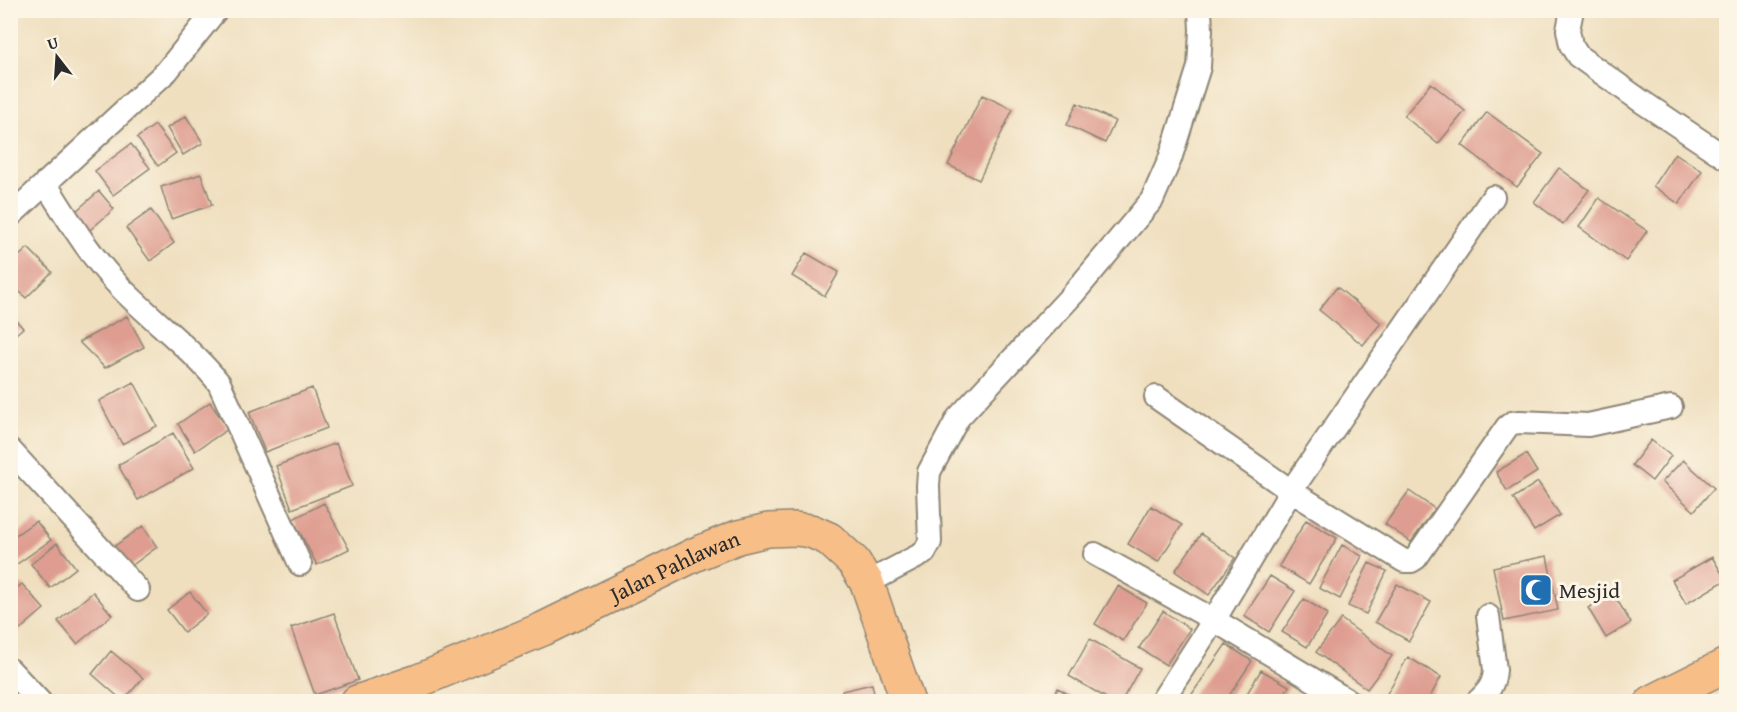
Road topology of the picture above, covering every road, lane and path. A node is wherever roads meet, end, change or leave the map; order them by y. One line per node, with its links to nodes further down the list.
1 (216, 10): 5 (street)
2 (1200, 10): 14 (street)
3 (1572, 10): 4 (street)
4 (1726, 158)
5 (45, 183): 7 (street); 13 (street)
6 (1493, 197): 11 (street)
7 (10, 216)
8 (1156, 397): 11 (street)
9 (1671, 407): 11 (street)
10 (10, 450): 15 (street)
11 (1291, 491): 17 (street)
12 (1095, 554): 17 (street)
13 (300, 564)
14 (867, 583): 21 (highway, Jalan Pahlawan); 22 (highway, Jalan Pahlawan)
15 (138, 590)
16 (1488, 616): 25 (street)
17 (1214, 620): 23 (street); 24 (street)
18 (1726, 665): 26 (highway)
19 (10, 670): 20 (street)
20 (40, 702)
21 (357, 702)
22 (908, 702)
23 (1161, 702)
24 (1350, 702)
25 (1477, 702)
26 (1652, 702)

